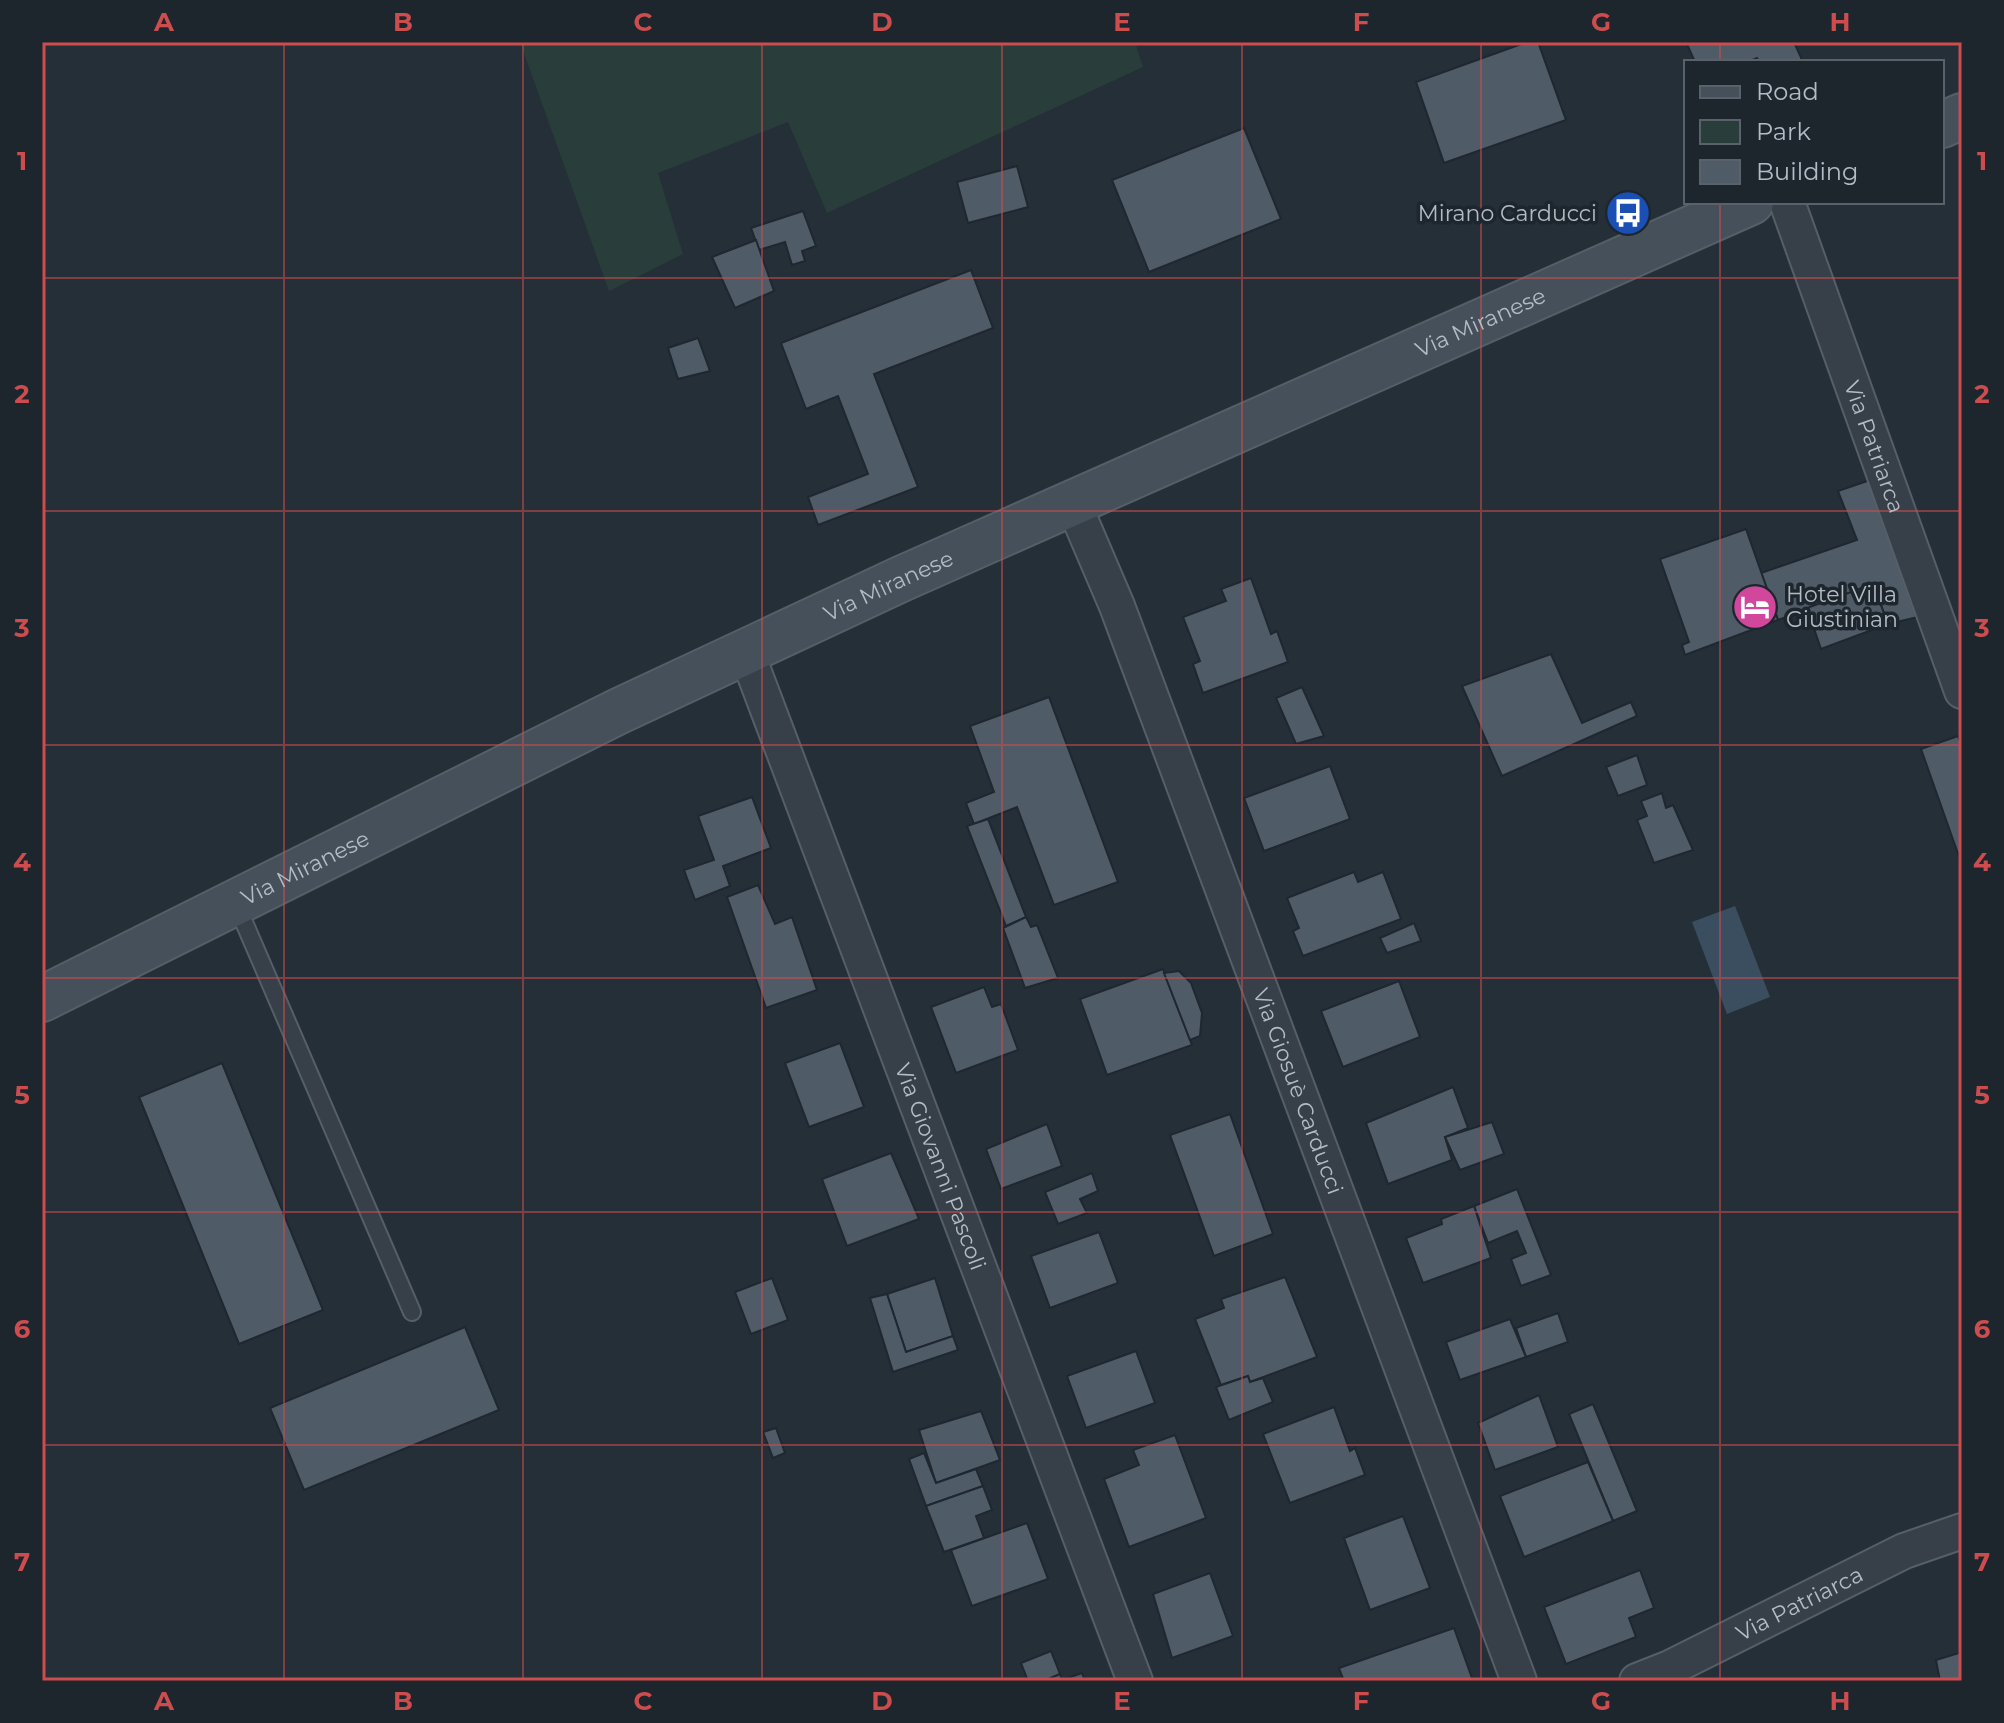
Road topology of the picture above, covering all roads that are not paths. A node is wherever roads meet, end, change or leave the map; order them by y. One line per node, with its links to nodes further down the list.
1 (1746, 204): 3 (main road, Via Miranese)
2 (1788, 204): 5 (street, Via Patriarca)
3 (1073, 503): 4 (main road, Via Miranese); 11 (street, Via Giosuè Carducci)
4 (747, 654): 6 (main road, Via Miranese); 10 (street, Via Giovanni Pascoli)
5 (1962, 691)
6 (236, 902): 7 (main road, Via Miranese); 8 (lane)
7 (42, 999)
8 (412, 1312)
9 (1962, 1531): 12 (street, Via Patriarca)
10 (1135, 1681)
11 (1519, 1681)
12 (1637, 1681)

